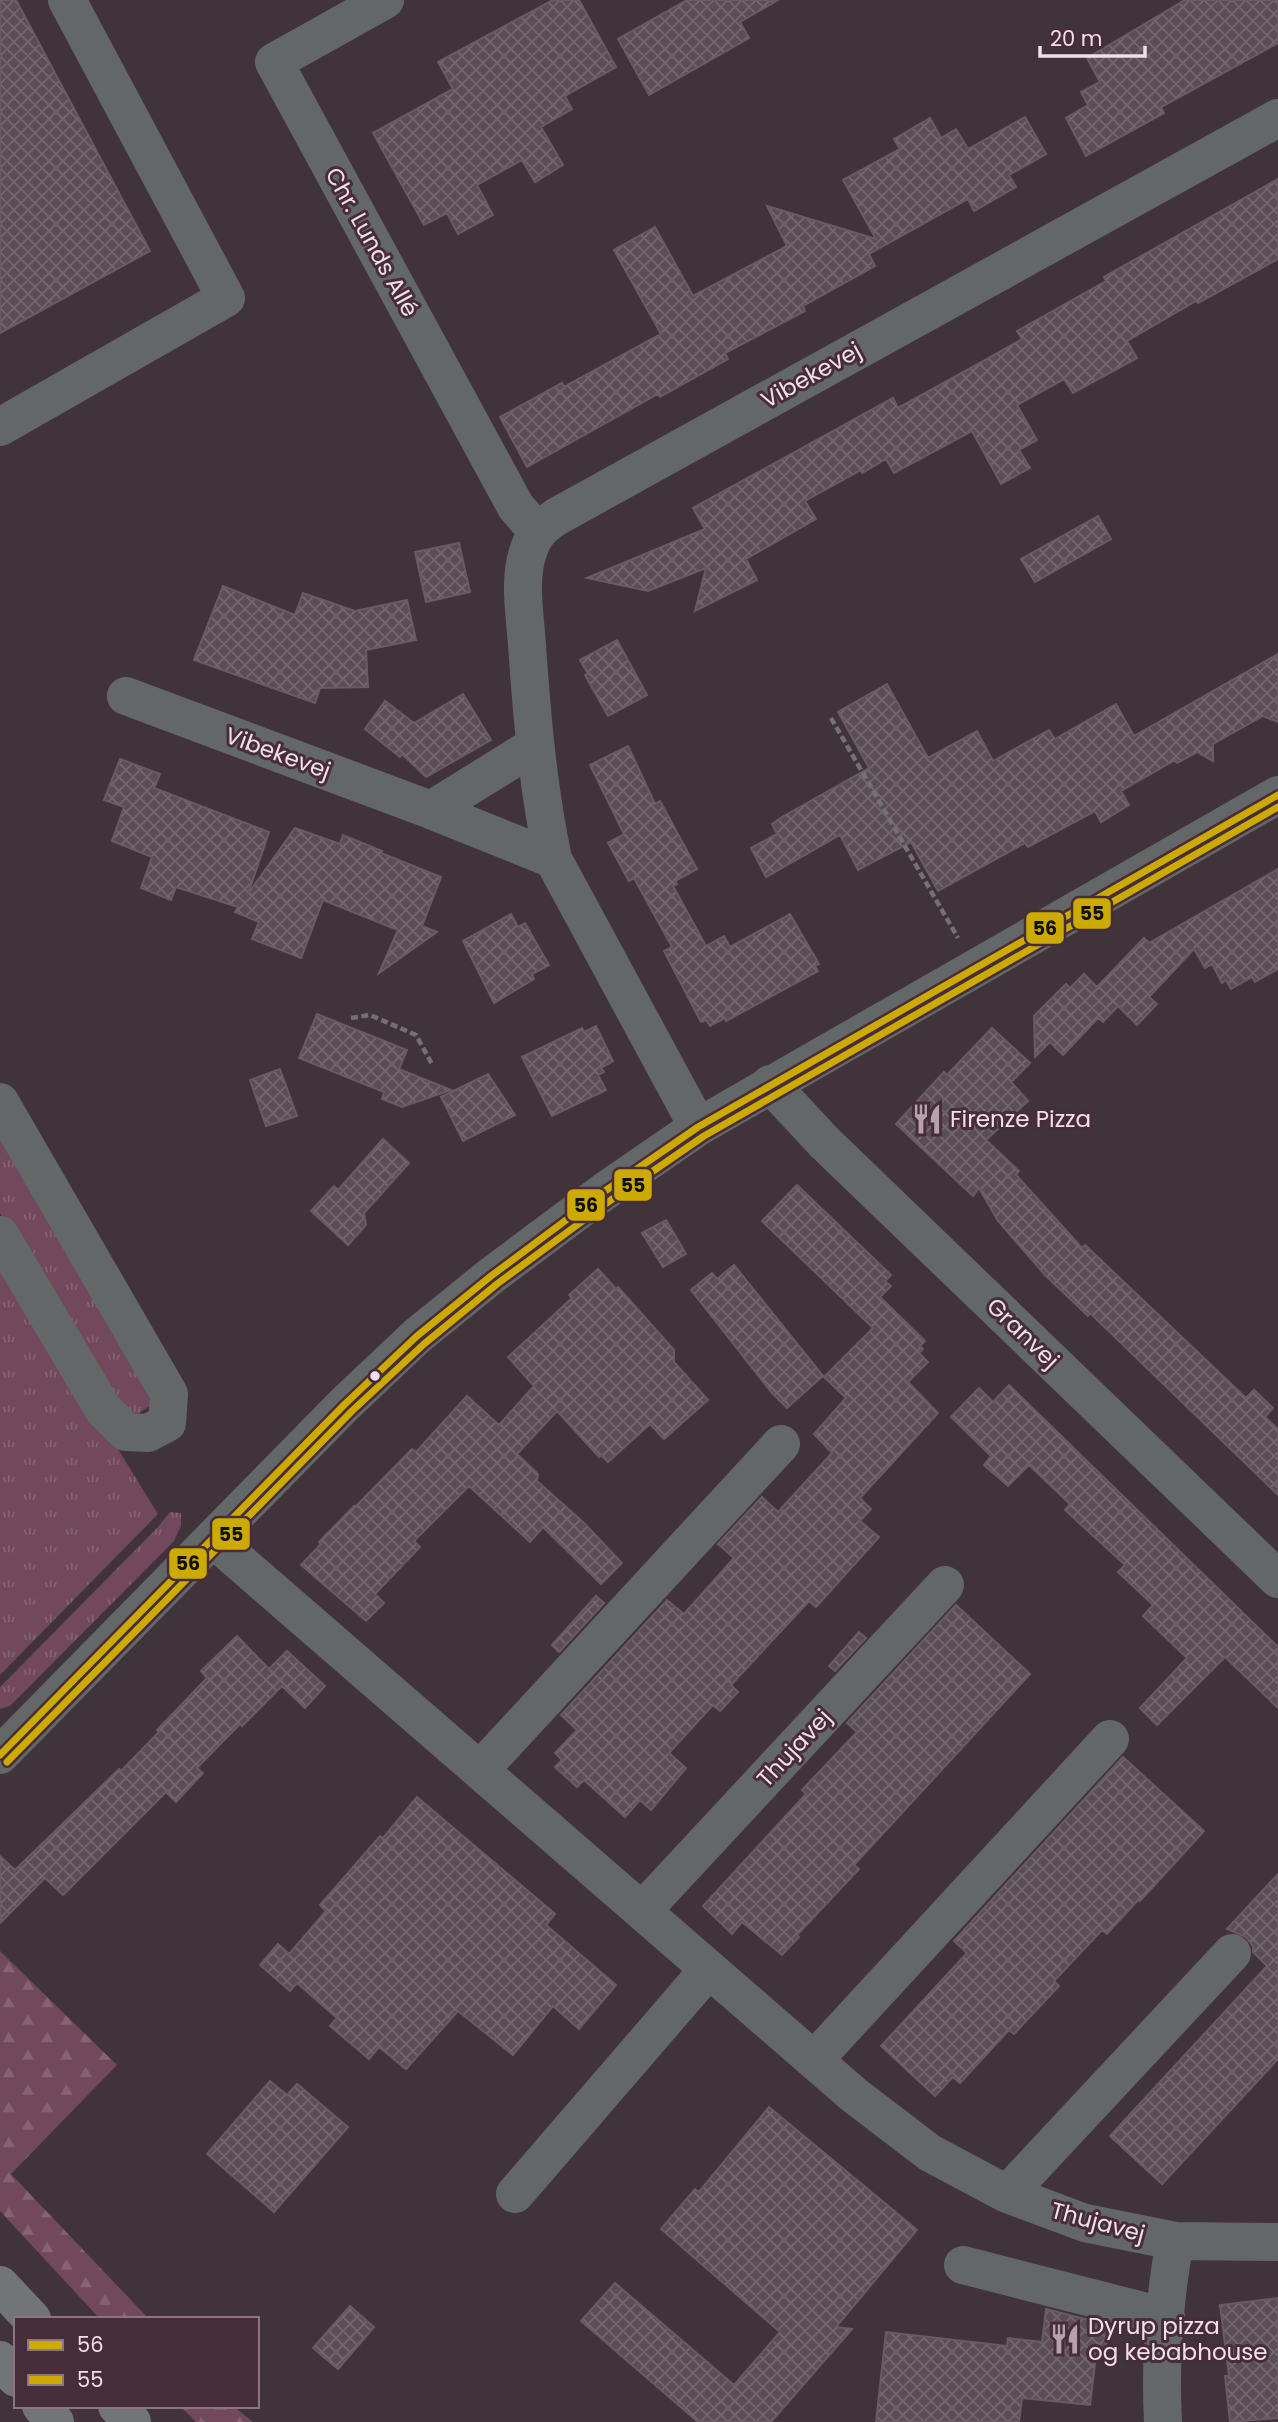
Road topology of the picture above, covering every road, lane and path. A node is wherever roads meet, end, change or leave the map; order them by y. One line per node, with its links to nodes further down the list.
1 (67, 0): 4 (street)
2 (385, 0): 5 (street, Chr. Lunds Allé)
3 (1278, 118): 5 (street, Vibekevej)
4 (0, 427)
5 (537, 531): 8 (street)
6 (126, 696): 10 (street, Vibekevej)
7 (831, 718): 12 (path)
8 (534, 746): 10 (street); 11 (street)
9 (1278, 795): 12 (street)
10 (431, 810): 11 (street, Vibekevej)
11 (553, 859): 17 (street)
12 (975, 967): 15 (street)
13 (351, 1018): 14 (path)
14 (433, 1066)
15 (770, 1084): 17 (street); 21 (street, Granvej)
16 (0, 1102): 18 (street)
17 (698, 1127): 20 (street)
18 (0, 1236)
19 (781, 1444): 25 (street)
20 (213, 1539): 24 (street); 25 (street, Thujavej)
21 (1278, 1579)
22 (945, 1585): 26 (street, Thujavej)
23 (1110, 1739): 29 (street)
24 (0, 1755)
25 (480, 1770): 26 (street, Thujavej)
26 (642, 1911): 28 (street, Thujavej)
27 (1233, 1953): 31 (street)
28 (709, 1969): 29 (street, Thujavej); 30 (street)
29 (814, 2060): 31 (street, Thujavej)
30 (515, 2194)
31 (1007, 2194): 32 (street, Thujavej)
32 (1175, 2241): 33 (street, Thujavej); 37 (street, Thujavej)
33 (1278, 2242)
34 (963, 2265): 37 (street)
35 (0, 2286): 36 (highway)
36 (30, 2317)
37 (1166, 2317): 44 (street, Thujavej)
38 (0, 2360): 39 (highway)
39 (14, 2376)
40 (43, 2408): 42 (highway)
41 (119, 2408): 43 (highway)
42 (55, 2422)
43 (132, 2422)
44 (1163, 2422)

